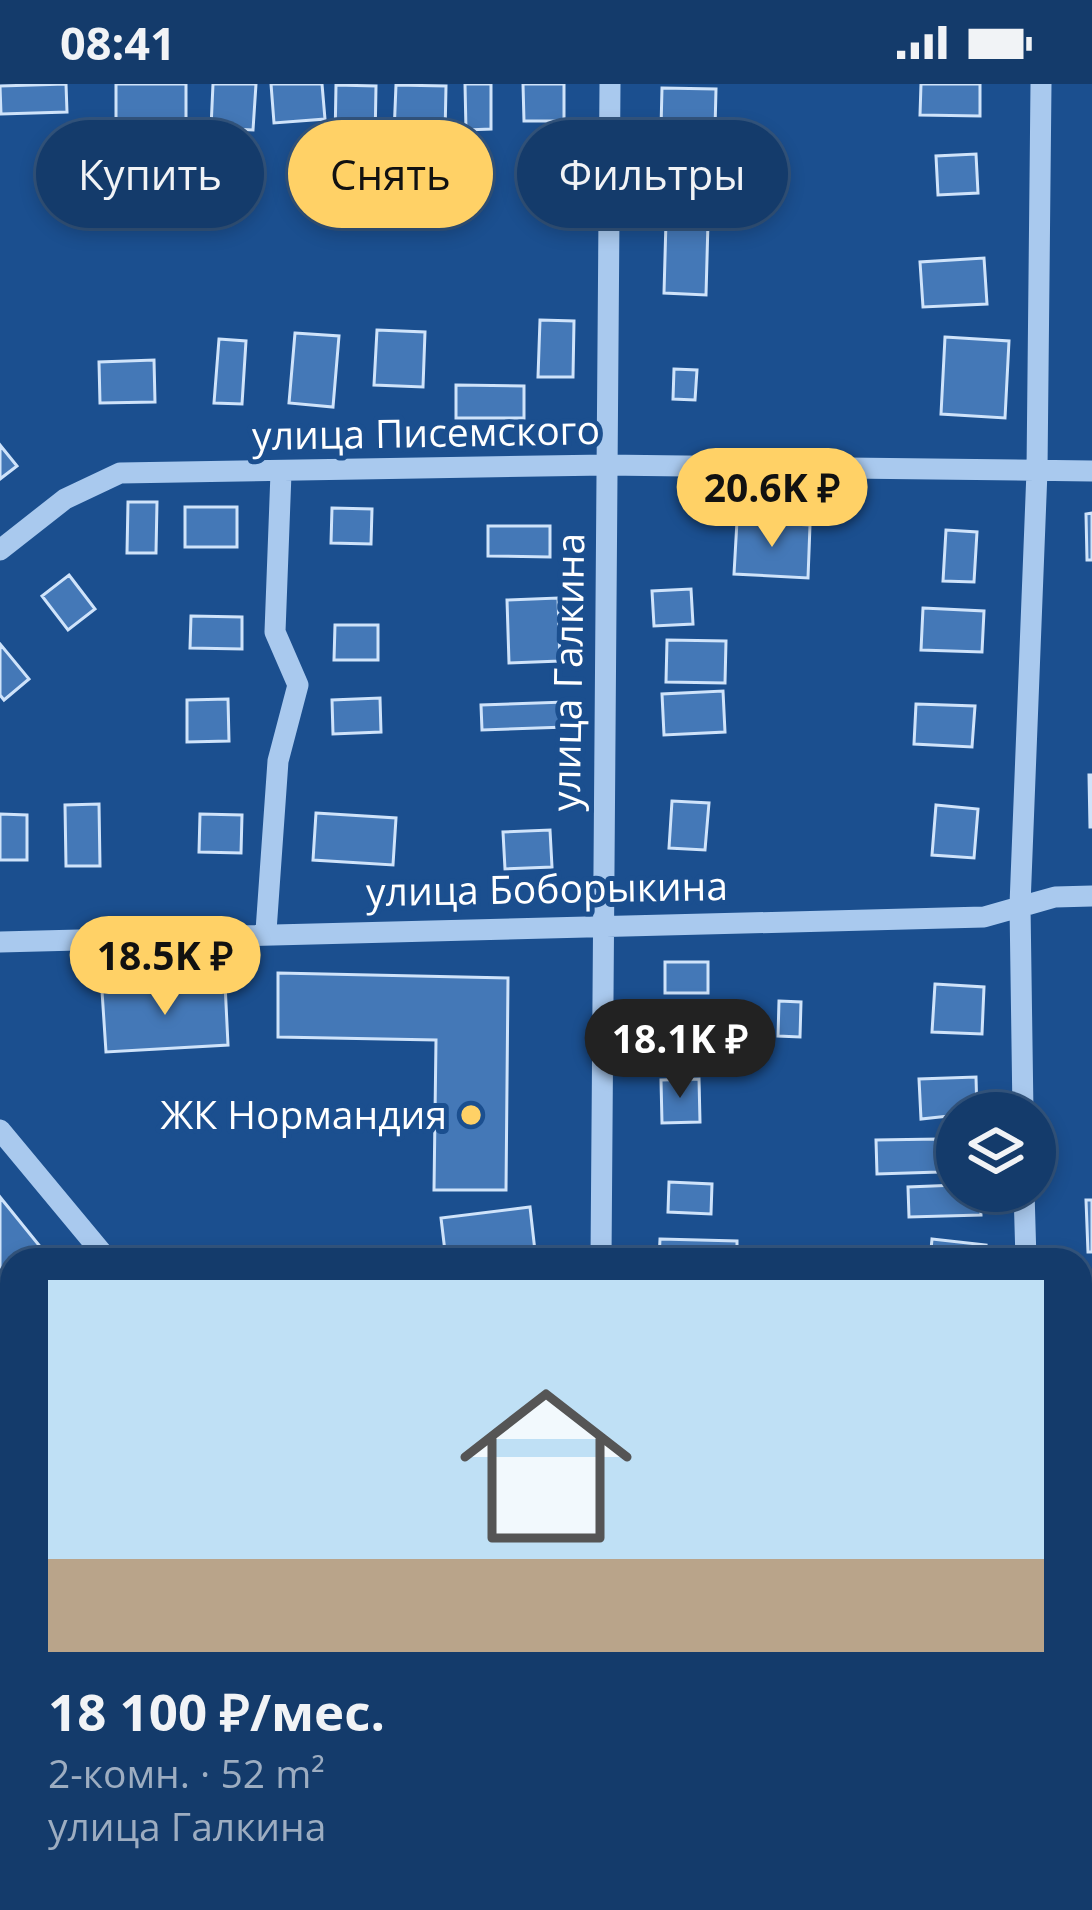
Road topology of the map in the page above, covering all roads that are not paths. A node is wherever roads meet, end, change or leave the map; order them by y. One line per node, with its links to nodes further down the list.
1 (610, 84): 3 (street, улица Галкина)
2 (1041, 84): 4 (street)
3 (606, 465): 4 (street, улица Писемского); 6 (street, улица Писемского); 10 (street, улица Галкина)
4 (1037, 471): 5 (street, улица Писемского); 9 (street)
5 (1092, 471)
6 (281, 473): 7 (street, улица Писемского); 11 (street)
7 (0, 550)
8 (1092, 896): 9 (street, улица Боборыкина)
9 (1019, 905): 10 (street, улица Боборыкина); 13 (street)
10 (601, 923): 11 (street, улица Боборыкина); 17 (street, улица Галкина)
11 (266, 931): 12 (street, улица Боборыкина)
12 (0, 942)
13 (1023, 1092)
14 (0, 1130): 16 (street)
15 (1025, 1212): 18 (street)
16 (98, 1248)
17 (601, 1248)
18 (1026, 1248)

